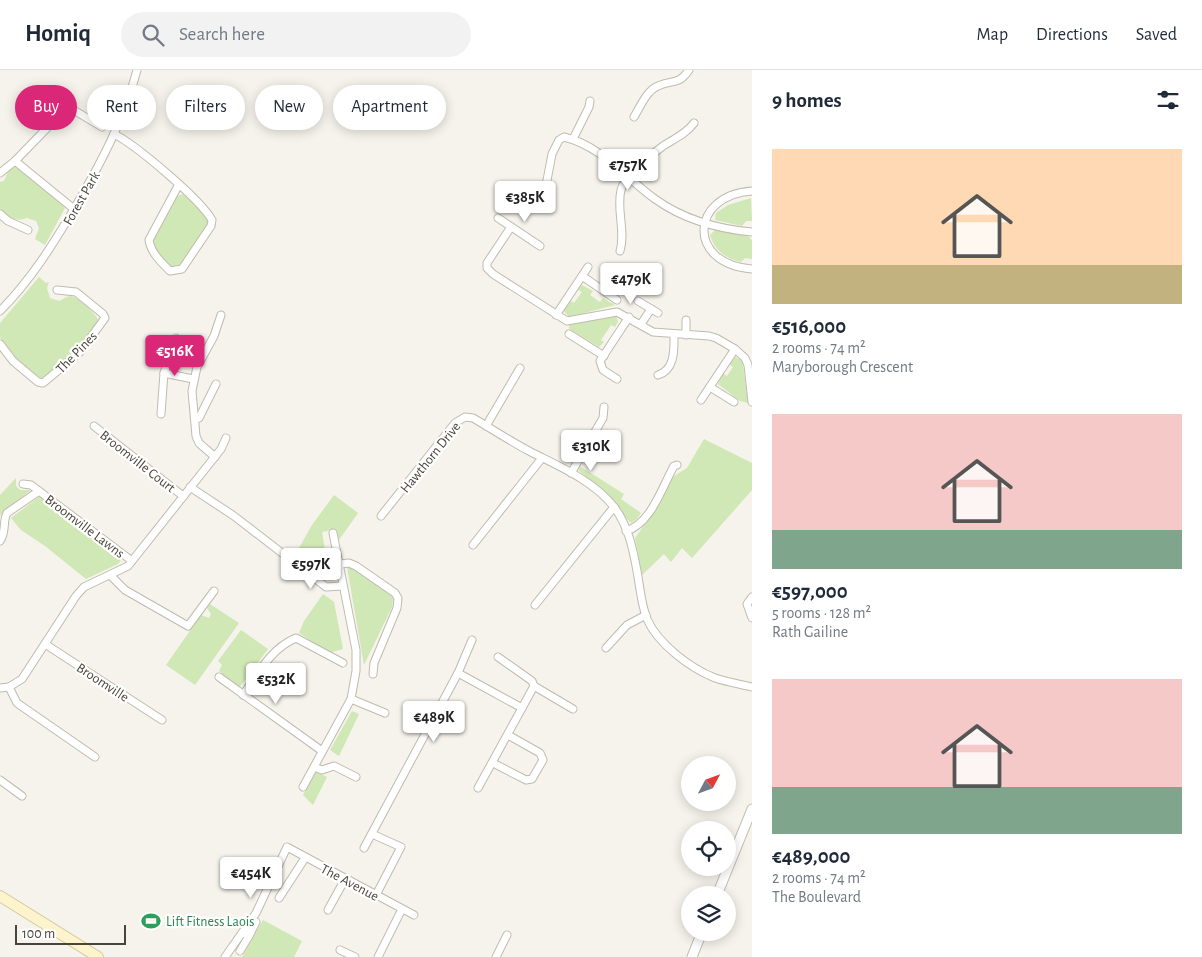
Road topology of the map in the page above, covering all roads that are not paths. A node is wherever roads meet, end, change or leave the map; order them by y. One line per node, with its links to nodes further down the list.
1 (137, 70): 7 (street, Forest Park)
2 (689, 70): 4 (street)
3 (590, 101): 8 (street)
4 (634, 117)
5 (87, 118): 9 (street)
6 (694, 123): 11 (street)
7 (114, 134): 12 (street); 15 (street, Forest Park)
8 (573, 139): 11 (street); 14 (street)
9 (15, 161): 10 (street); 15 (street)
10 (0, 173)
11 (628, 177): 18 (street); 23 (street)
12 (178, 186): 12 (street)
13 (752, 192): 18 (street)
14 (540, 202)
15 (74, 209): 31 (street, Forest Park)
16 (0, 214): 20 (street)
17 (498, 218): 19 (street)
18 (705, 223): 21 (street); 25 (street)
19 (512, 228): 22 (street); 34 (street)
20 (28, 230)
21 (752, 232)
22 (540, 246)
23 (620, 251)
24 (588, 267): 26 (street)
25 (752, 269)
26 (582, 276): 28 (street); 34 (street)
27 (57, 290): 42 (street, The Pines)
28 (617, 300)
29 (638, 301): 30 (street)
30 (651, 309): 32 (street); 37 (street)
31 (0, 311)
32 (658, 313)
33 (221, 315): 48 (street)
34 (556, 315): 35 (street)
35 (629, 317): 37 (street); 44 (street)
36 (686, 320): 39 (street)
37 (641, 324): 40 (street)
38 (569, 334): 44 (street)
39 (686, 335): 40 (street); 43 (street)
40 (674, 336): 47 (street)
41 (176, 338): 46 (street)
42 (0, 344)
43 (735, 349): 51 (street); 54 (street)
44 (604, 356): 49 (street)
45 (520, 368): 59 (street)
46 (164, 373): 48 (street); 56 (street)
47 (658, 375)
48 (193, 379): 57 (street)
49 (617, 379)
50 (216, 384): 57 (street)
51 (710, 387): 52 (street); 53 (street)
52 (702, 400)
53 (734, 402)
54 (752, 402)
55 (604, 407): 64 (street)
56 (162, 414)
57 (194, 419): 61 (street)
58 (94, 426): 68 (street, Broomville Court)
59 (486, 426): 62 (street, Hawthorn Drive); 70 (street, Hawthorn Drive)
60 (226, 438): 61 (street)
61 (215, 457): 66 (street)
62 (542, 458): 64 (street, Hawthorn Drive); 74 (street)
63 (677, 464): 71 (street)
64 (571, 473): 69 (street, Hawthorn Drive)
65 (23, 484): 67 (street, Broomville Lawns)
66 (190, 488): 68 (street); 78 (street)
67 (39, 491): 73 (street, Broomville Lawns); 75 (street, Broomville Lawns)
68 (182, 496): 75 (street)
69 (614, 507): 71 (street, Hawthorn Drive); 81 (street)
70 (381, 516)
71 (626, 531): 82 (street, Hawthorn Drive)
72 (332, 533): 76 (street)
73 (0, 541)
74 (473, 545)
75 (132, 561): 77 (street)
76 (340, 564): 78 (street); 90 (street)
77 (111, 576): 79 (street); 85 (street)
78 (343, 586): 97 (street)
79 (214, 591)
80 (752, 597): 83 (street)
81 (535, 605)
82 (646, 615): 86 (street); 93 (street, Hawthorn Drive)
83 (752, 618)
84 (472, 640): 89 (street)
85 (45, 644): 94 (street); 101 (street, Broomville)
86 (606, 648)
87 (498, 658): 92 (street)
88 (343, 663): 96 (street)
89 (458, 673): 98 (street); 113 (street)
90 (373, 674)
91 (219, 677): 96 (street)
92 (534, 686): 98 (street); 99 (street)
93 (752, 686)
94 (9, 687): 95 (street); 104 (street)
95 (0, 688)
96 (243, 695): 103 (street)
97 (351, 699): 100 (street); 103 (street)
98 (522, 708): 102 (street)
99 (572, 709)
100 (385, 713)
101 (162, 720)
102 (508, 735): 105 (street); 105 (street)
103 (322, 751): 106 (street)
104 (95, 757)
105 (493, 763): 110 (street)
106 (314, 767): 107 (street); 109 (street)
107 (356, 777)
108 (0, 780): 111 (street)
109 (303, 787)
110 (478, 788)
111 (22, 796)
112 (752, 809): 117 (street)
113 (372, 834): 114 (street); 119 (street)
114 (364, 848)
115 (305, 858): 116 (street, The Avenue); 120 (street); 125 (street, The Avenue)
116 (345, 879): 119 (street, The Avenue); 122 (street)
117 (721, 886)
118 (0, 896): 130 (main road)
119 (376, 896): 121 (street, The Avenue)
120 (279, 898)
121 (402, 909): 123 (street, The Avenue); 133 (street)
122 (328, 910)
123 (414, 915)
124 (256, 922): 125 (street)
125 (246, 934): 129 (street); 131 (street)
126 (507, 935): 134 (street)
127 (698, 941): 135 (street)
128 (340, 950): 132 (street)
129 (240, 951)
130 (98, 957)
131 (225, 957)
132 (355, 957)
133 (378, 957)
134 (496, 957)
135 (692, 957)

